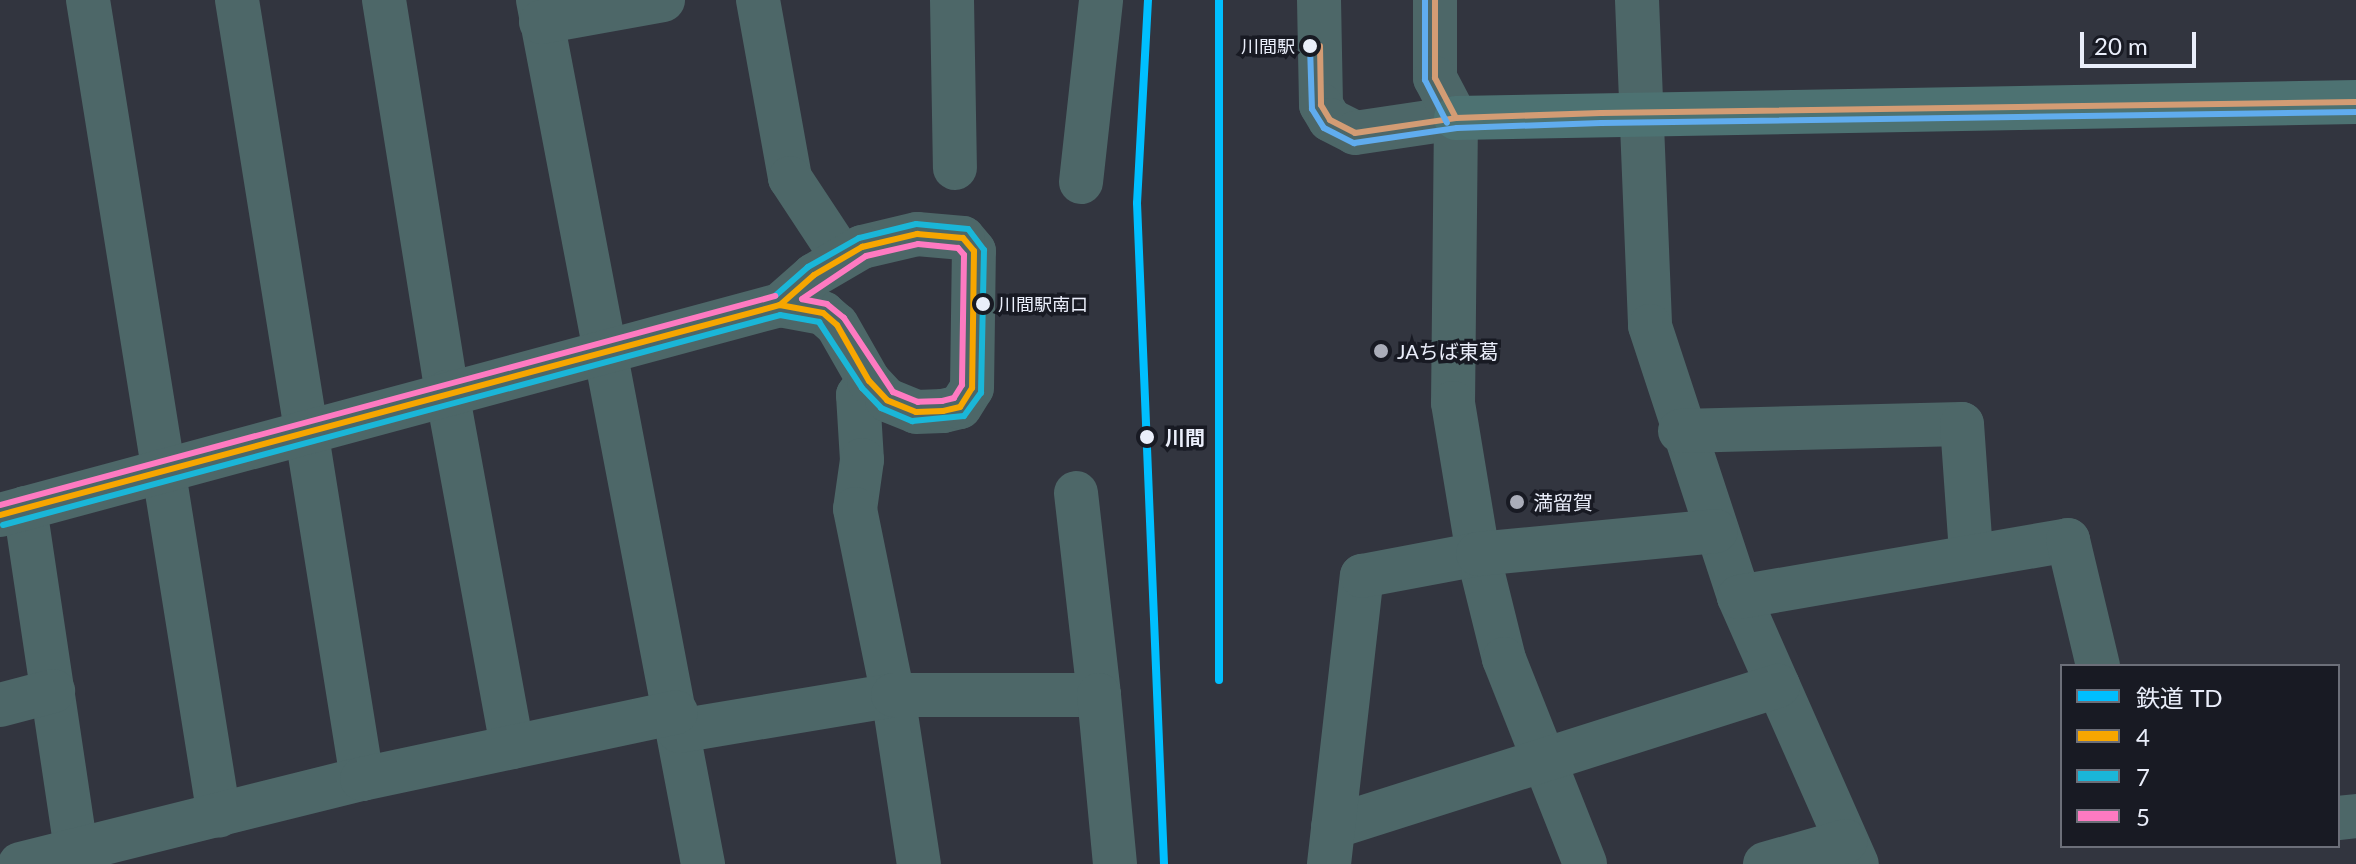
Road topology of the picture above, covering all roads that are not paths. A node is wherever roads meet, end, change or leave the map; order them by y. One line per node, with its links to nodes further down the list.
1 (88, 0): 26 (street)
2 (237, 0): 24 (street)
3 (384, 0): 23 (street)
4 (663, 0): 11 (street)
5 (758, 0): 19 (street)
6 (952, 0): 17 (street)
7 (1101, 0): 18 (street)
8 (1319, 0): 16 (street)
9 (1435, 0): 12 (street)
10 (1637, 0): 14 (street)
11 (539, 11): 21 (street)
12 (1435, 78): 15 (street); 16 (street)
13 (2356, 102): 14 (main road)
14 (1645, 112): 15 (main road); 25 (street)
15 (1456, 118): 16 (street); 31 (street)
16 (1409, 126)
17 (955, 168)
18 (1081, 182)
19 (842, 257): 20 (street); 22 (street)
20 (780, 305): 21 (street); 22 (street)
21 (605, 349): 23 (street); 39 (street)
22 (869, 381): 36 (street)
23 (447, 392): 24 (street); 40 (street)
24 (307, 431): 26 (street); 42 (street)
25 (1680, 431): 29 (street); 30 (street)
26 (165, 470): 28 (street); 43 (street)
27 (1076, 493): 37 (street)
28 (13, 511): 35 (street)
29 (1716, 531): 31 (street); 32 (street)
30 (1971, 553): 32 (street); 33 (street)
31 (1478, 554): 41 (street); 44 (street)
32 (1739, 597): 34 (street)
33 (2098, 664)
34 (1778, 686): 41 (street); 46 (street)
35 (53, 691): 38 (street); 45 (street)
36 (893, 695): 37 (street); 39 (street); 49 (street)
37 (1099, 695): 50 (street)
38 (0, 705)
39 (678, 721): 40 (street); 48 (street)
40 (512, 747): 42 (street)
41 (1544, 764): 44 (street); 51 (street)
42 (362, 779): 43 (street)
43 (219, 816): 45 (street)
44 (1331, 845)
45 (76, 850): 47 (street)
46 (1852, 852): 52 (street)
47 (26, 863)
48 (703, 864)
49 (919, 864)
50 (1115, 864)
51 (1585, 864)
52 (1765, 864)

